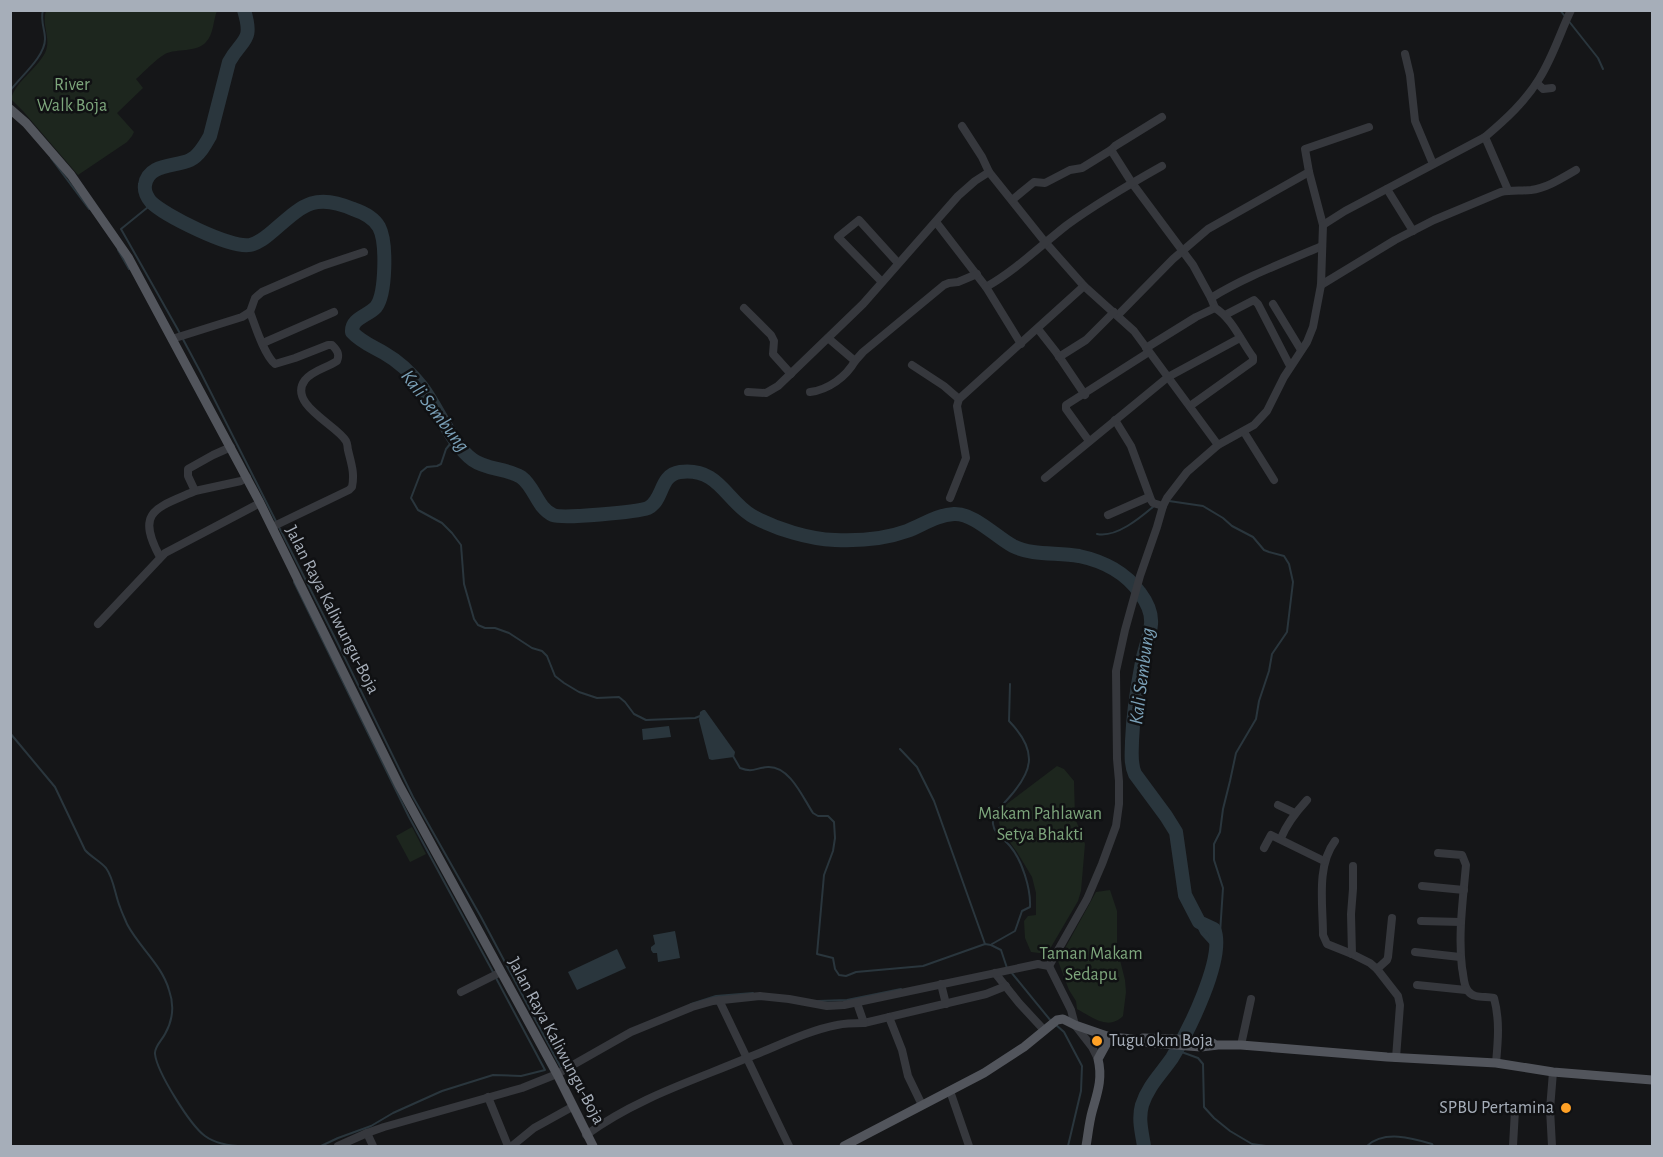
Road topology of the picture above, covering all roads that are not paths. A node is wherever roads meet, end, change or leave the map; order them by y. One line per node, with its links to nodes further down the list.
1 (1569, 16): 3 (street)
2 (1405, 54): 11 (street)
3 (1537, 83): 4 (street); 9 (street)
4 (1552, 88)
5 (10, 109): 42 (main road, Jalan Raya Kaliwungu-Boja)
6 (1162, 117): 10 (street)
7 (962, 126): 14 (street)
8 (1369, 127): 15 (street)
9 (1485, 137): 11 (street); 18 (street)
10 (1111, 150): 16 (street); 19 (street)
11 (1433, 164): 17 (street)
12 (1162, 166): 16 (street)
13 (1576, 170): 18 (street)
14 (989, 172): 19 (street); 20 (street)
15 (1309, 172): 21 (street); 25 (street)
16 (1132, 183): 23 (street); 25 (street)
17 (1387, 189): 21 (street); 22 (street)
18 (1508, 190): 22 (street)
19 (1011, 200): 23 (street)
20 (936, 222): 27 (street); 28 (street)
21 (1323, 225): 24 (street)
22 (1413, 231): 30 (street)
23 (1046, 242): 31 (street); 32 (street)
24 (1322, 246): 30 (street); 33 (street)
25 (1182, 250): 33 (street); 39 (street)
26 (364, 252): 37 (street)
27 (898, 263): 29 (street); 29 (street)
28 (976, 274): 32 (street); 50 (street)
29 (882, 282): 43 (street)
30 (1320, 285): 48 (street)
31 (1084, 286): 39 (street); 41 (street)
32 (986, 287): 46 (street)
33 (1211, 298): 36 (street)
34 (1273, 304): 48 (street)
35 (744, 308): 53 (street)
36 (1215, 308): 40 (street); 47 (street)
37 (250, 312): 42 (street); 45 (street)
38 (334, 312): 45 (street)
39 (1116, 314): 47 (street); 49 (street)
40 (1225, 315): 44 (street); 52 (street)
41 (1038, 329): 46 (street); 49 (street)
42 (175, 338): 64 (main road, Jalan Raya Kaliwungu-Boja)
43 (828, 338): 50 (street); 53 (street)
44 (1239, 338): 54 (street); 59 (street)
45 (263, 343): 73 (street)
46 (1021, 344): 58 (street)
47 (1148, 350): 54 (street); 57 (street)
48 (1301, 350): 52 (street)
49 (1059, 357): 57 (street)
50 (855, 361): 56 (street)
51 (912, 365): 58 (street)
52 (1290, 366): 61 (street)
53 (791, 374): 55 (street)
54 (1168, 377): 59 (street); 60 (street)
55 (748, 392)
56 (810, 392)
57 (1085, 395): 62 (street)
58 (959, 399): 69 (street)
59 (1190, 406): 63 (street)
60 (1115, 420): 62 (street); 70 (street)
61 (1244, 432): 63 (street); 67 (street)
62 (1089, 441): 65 (street)
63 (1218, 445): 70 (street)
64 (228, 448): 66 (main road, Jalan Raya Kaliwungu-Boja); 68 (street)
65 (1045, 478)
66 (244, 479): 68 (street); 71 (main road, Jalan Raya Kaliwungu-Boja)
67 (1274, 480)
68 (195, 491): 74 (street)
69 (950, 498)
70 (1159, 502): 72 (street); 93 (street)
71 (257, 504): 73 (main road, Jalan Raya Kaliwungu-Boja); 74 (street)
72 (1108, 515)
73 (276, 525): 95 (main road, Jalan Raya Kaliwungu-Boja)
74 (160, 557): 75 (street)
75 (98, 624)
76 (1307, 800): 78 (street)
77 (1278, 805): 78 (street)
78 (1295, 813): 79 (street)
79 (1281, 838): 81 (street); 83 (street)
80 (1335, 842): 83 (street)
81 (1264, 848)
82 (1438, 853): 86 (street)
83 (1324, 861): 91 (street)
84 (1353, 866): 91 (street)
85 (1422, 886): 86 (street)
86 (1464, 890): 89 (street)
87 (1392, 918): 94 (street)
88 (1421, 921): 89 (street)
89 (1461, 922): 92 (street)
90 (1416, 952): 92 (street)
91 (1353, 954): 94 (street)
92 (1460, 957): 100 (street)
93 (1049, 966): 96 (street); 108 (street)
94 (1377, 969): 112 (street)
95 (501, 972): 101 (street); 117 (main road, Jalan Raya Kaliwungu-Boja)
96 (998, 972): 97 (street); 99 (street)
97 (941, 984): 104 (street); 105 (street)
98 (1417, 985): 100 (street)
99 (1006, 986): 105 (street); 109 (street)
100 (1466, 990): 115 (street)
101 (461, 992)
102 (1251, 999): 111 (street)
103 (719, 1000): 104 (street); 113 (street); 117 (street)
104 (857, 1003): 107 (street)
105 (941, 1005): 106 (street)
106 (889, 1017): 107 (street); 121 (street)
107 (864, 1023): 113 (street)
108 (1075, 1025): 109 (main road); 110 (main road); 114 (street)
109 (1044, 1029): 119 (main road)
110 (1110, 1037): 111 (main road); 114 (main road)
111 (1241, 1045): 112 (main road)
112 (1396, 1058): 115 (main road)
113 (747, 1059): 125 (street); 130 (street)
114 (1098, 1059): 133 (main road)
115 (1496, 1063): 116 (main road)
116 (1553, 1072): 118 (main road); 123 (street)
117 (557, 1074): 120 (street); 122 (main road, Jalan Raya Kaliwungu-Boja)
118 (1653, 1080)
119 (950, 1091): 121 (main road); 132 (street)
120 (488, 1097): 124 (street); 128 (street)
121 (922, 1105): 131 (main road)
122 (572, 1107): 125 (main road, Jalan Raya Kaliwungu-Boja); 128 (street)
123 (1550, 1109): 134 (street); 135 (street)
124 (367, 1133): 126 (street); 127 (street)
125 (586, 1134): 129 (main road, Jalan Raya Kaliwungu-Boja)
126 (338, 1146)
127 (373, 1146)
128 (510, 1146)
129 (593, 1146)
130 (789, 1146)
131 (844, 1146)
132 (969, 1146)
133 (1086, 1146)
134 (1513, 1146)
135 (1552, 1146)

